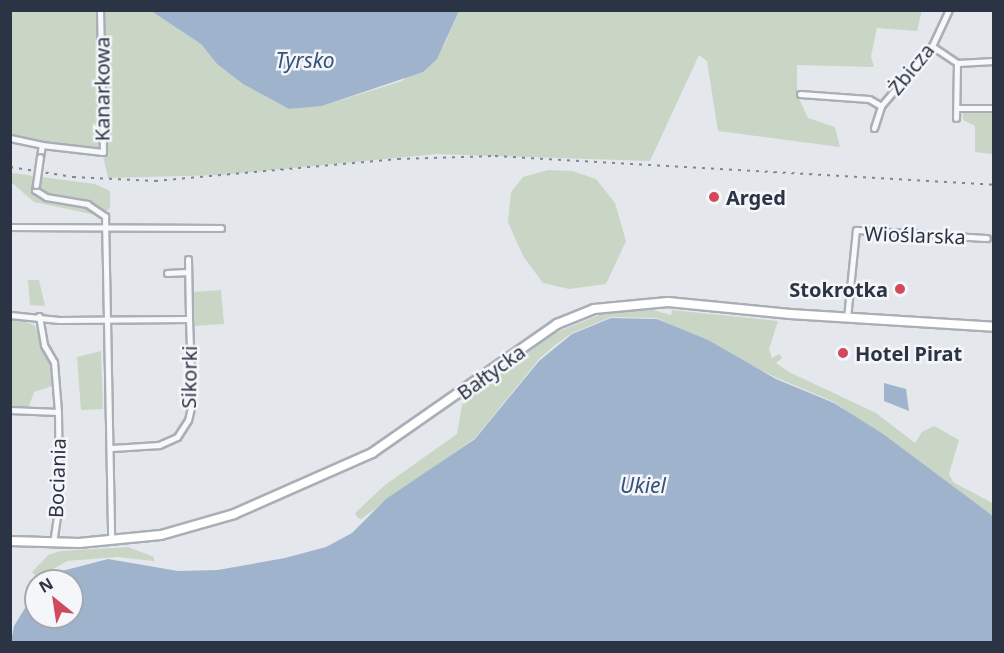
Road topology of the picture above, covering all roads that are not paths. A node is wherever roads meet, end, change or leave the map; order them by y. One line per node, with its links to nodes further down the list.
1 (100, 10): 13 (street, Kanarkowa)
2 (949, 10): 3 (street, Żbicza)
3 (932, 46): 5 (street); 7 (street, Żbicza)
4 (993, 62): 5 (street)
5 (957, 63): 8 (street)
6 (800, 94): 7 (street)
7 (881, 106): 11 (street, Żbicza)
8 (957, 108): 9 (street); 10 (street)
9 (993, 108)
10 (956, 118)
11 (874, 128)
12 (10, 138): 13 (street)
13 (42, 145): 16 (street, bridge)
14 (10, 227): 16 (street)
15 (221, 228): 16 (street)
16 (106, 230): 23 (street)
17 (987, 238): 24 (street, Wioślarska)
18 (188, 259): 19 (street, Sikorki)
19 (189, 272): 20 (street); 25 (street, Sikorki)
20 (167, 273)
21 (10, 315): 22 (street, Sikorki)
22 (39, 316): 23 (street, Sikorki); 28 (street, Bociania)
23 (106, 318): 25 (street, Sikorki); 29 (street)
24 (847, 318): 26 (main road, Bałtycka); 31 (main road, Bałtycka)
25 (189, 319): 29 (street, Sikorki)
26 (993, 327)
27 (10, 410): 28 (street, Bociania)
28 (58, 412): 32 (street, Bociania)
29 (112, 448): 31 (street)
30 (10, 540): 32 (main road, Bałtycka)
31 (111, 540): 32 (main road, Bałtycka)
32 (53, 543)

